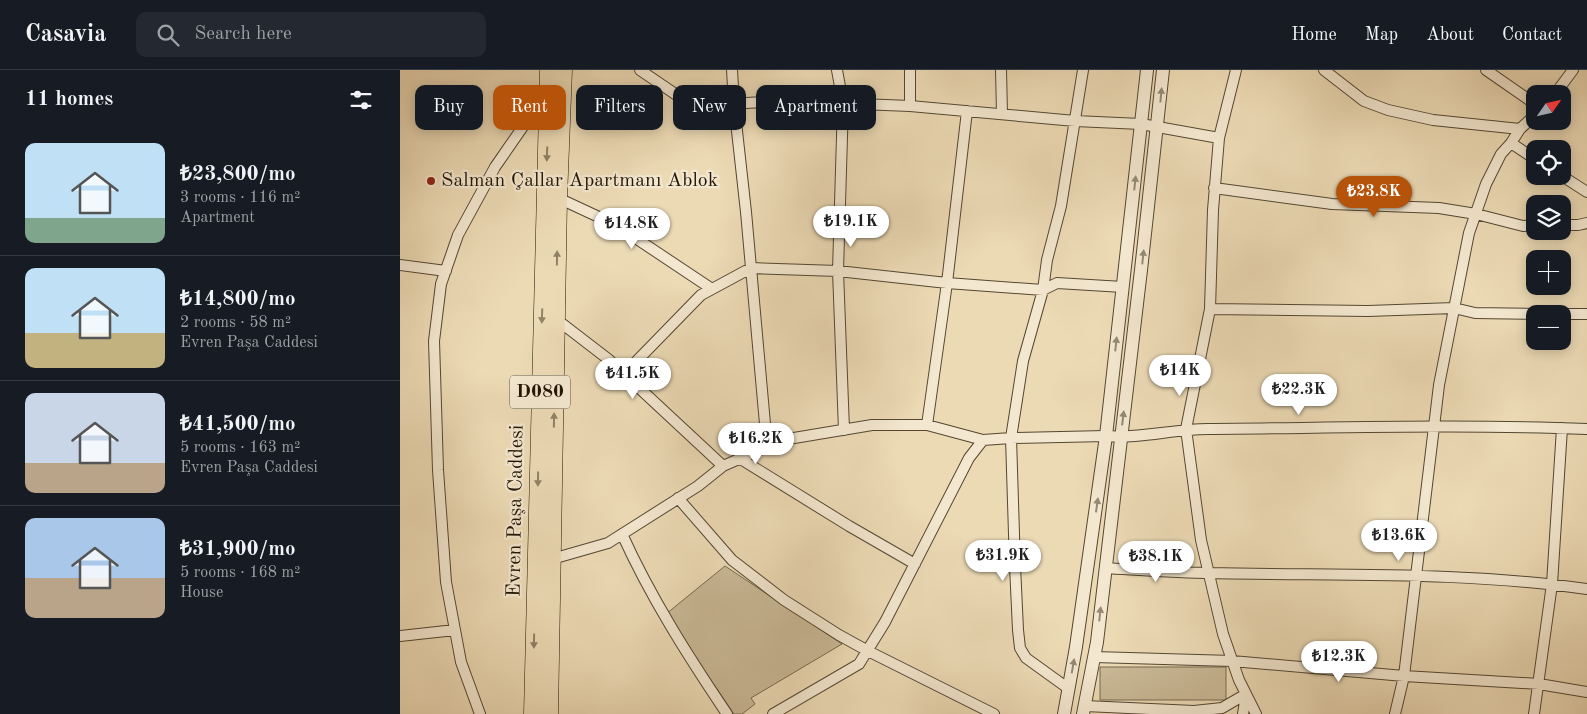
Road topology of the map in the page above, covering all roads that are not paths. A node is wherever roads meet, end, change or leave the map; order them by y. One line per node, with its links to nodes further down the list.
1 (549, 70): 15 (highway, Evren Paşa Caddesi / D080)
2 (563, 70): 40 (highway, Evren Paşa Caddesi / D080)
3 (640, 70): 19 (street)
4 (732, 70): 16 (street)
5 (837, 70): 17 (street)
6 (910, 70): 22 (street)
7 (1001, 70): 24 (street)
8 (1083, 70): 25 (street)
9 (1147, 70): 27 (street)
10 (1163, 70): 28 (street, one-way to 10)
11 (1236, 70): 34 (street)
12 (1324, 70): 29 (street)
13 (1486, 70): 20 (street)
14 (1573, 70): 18 (street)
15 (549, 85)
16 (733, 85)
17 (840, 85)
18 (1562, 85)
19 (673, 92)
20 (1526, 98)
21 (876, 104): 22 (street)
22 (910, 106): 23 (street)
23 (967, 111): 24 (street); 49 (street)
24 (1002, 114): 25 (street)
25 (1075, 121): 27 (street); 52 (street)
26 (1526, 123): 29 (street)
27 (1141, 124): 28 (street); 50 (street, one-way to 27)
28 (1157, 127): 34 (street); 67 (street, one-way to 28)
29 (1520, 129): 35 (street)
30 (521, 130): 47 (street)
31 (548, 130): 95 (highway, Evren Paşa Caddesi / D080, one-way to 95)
32 (737, 130): 46 (street)
33 (842, 130): 48 (street)
34 (1219, 138): 38 (street)
35 (1511, 143): 36 (street); 41 (street)
36 (1526, 152)
37 (1571, 182): 39 (street)
38 (1214, 188): 41 (street); 54 (street)
39 (1587, 192)
40 (558, 198): 51 (street); 58 (highway, Evren Paşa Caddesi / D080, one-way to 40)
41 (1476, 214): 44 (street); 53 (street)
42 (1587, 223): 43 (street)
43 (1571, 225)
44 (1526, 226)
45 (400, 265): 47 (street)
46 (752, 268): 48 (street); 51 (street); 70 (street)
47 (446, 271): 82 (street)
48 (838, 271): 49 (street); 65 (street)
49 (947, 283): 52 (street); 60 (street)
50 (1123, 288): 52 (street); 66 (street, one-way to 50)
51 (712, 290): 59 (street)
52 (1043, 290): 68 (street)
53 (1454, 308): 54 (street); 55 (street); 61 (street)
54 (1210, 309): 63 (street)
55 (1526, 314)
56 (1571, 314): 57 (street)
57 (1587, 314)
58 (556, 319): 59 (street); 75 (highway, Evren Paşa Caddesi / D080, one-way to 58)
59 (624, 374): 72 (street)
60 (926, 425): 65 (street); 69 (street)
61 (1434, 428): 62 (street); 63 (street); 79 (street)
62 (1562, 428): 64 (street); 80 (street)
63 (1186, 429): 67 (street); 78 (street)
64 (1587, 429)
65 (844, 430): 70 (street)
66 (1106, 436): 67 (street); 68 (street); 89 (street, one-way to 66)
67 (1121, 437): 77 (street)
68 (1011, 438): 69 (street); 89 (street)
69 (983, 440): 76 (street)
70 (767, 446): 71 (street)
71 (739, 458): 72 (street); 76 (street)
72 (723, 466): 73 (street)
73 (678, 498): 74 (street); 84 (street)
74 (622, 534): 75 (street); 97 (street)
75 (552, 559): 96 (highway, Evren Paşa Caddesi / D080)
76 (915, 564): 84 (street)
77 (1105, 568): 78 (street); 85 (street, one-way to 77)
78 (1209, 574): 79 (street); 86 (street)
79 (1416, 575): 80 (street); 87 (street)
80 (1552, 584): 81 (street); 88 (street)
81 (1587, 590)
82 (455, 630): 83 (street); 94 (street)
83 (400, 636)
84 (868, 651): 98 (street); 99 (street)
85 (1094, 657): 86 (street); 92 (street)
86 (1232, 661): 87 (street); 91 (street)
87 (1404, 676): 88 (street); 103 (street)
88 (1539, 684): 90 (street); 104 (street)
89 (1069, 689): 100 (street)
90 (1587, 692)
91 (1246, 694): 93 (street); 101 (street); 102 (street)
92 (1084, 710): 93 (street)
93 (1194, 712)
94 (480, 714)
95 (533, 714)
96 (549, 714)
97 (727, 714)
98 (773, 714)
99 (994, 714)
100 (1064, 714)
101 (1244, 714)
102 (1256, 714)
103 (1395, 714)
104 (1534, 714)

